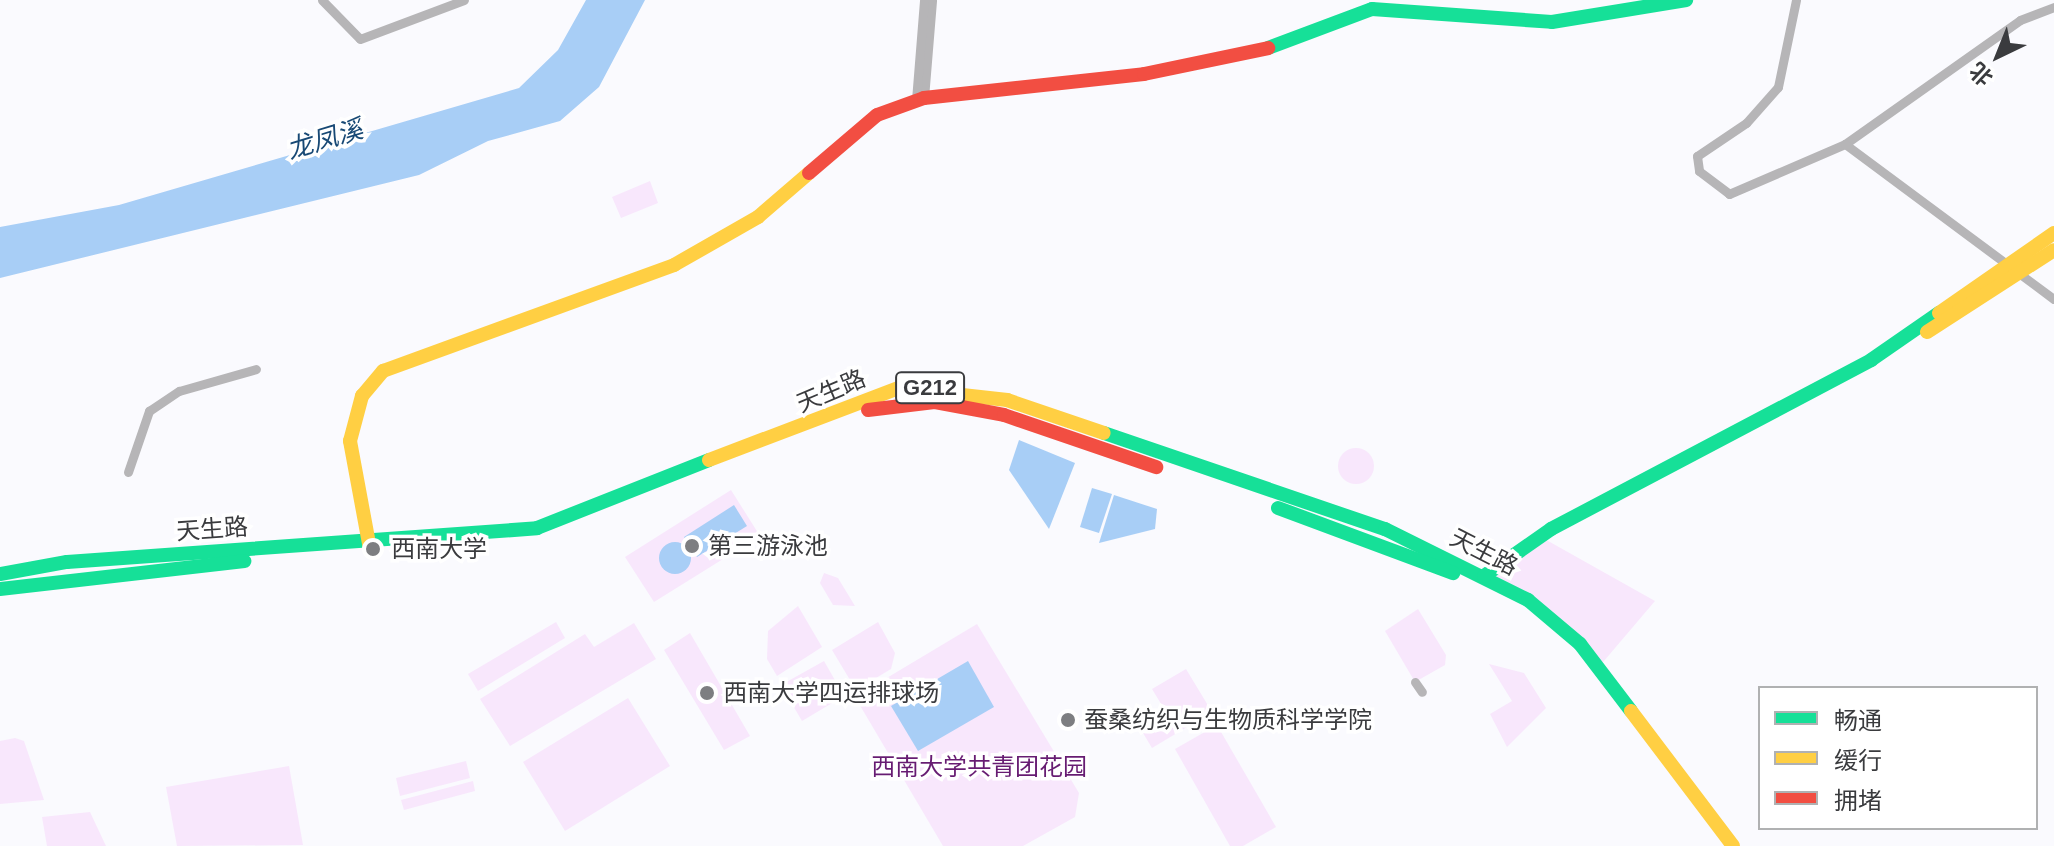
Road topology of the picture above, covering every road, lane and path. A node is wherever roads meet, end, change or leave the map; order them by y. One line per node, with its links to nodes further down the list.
1 (322, 0): 2 (street)
2 (464, 0)
3 (924, 0): 8 (street)
4 (932, 0): 8 (street)
5 (1686, 0): 8 (main road)
6 (1796, 0): 9 (street)
7 (2054, 7): 9 (street)
8 (920, 99): 16 (main road)
9 (1845, 144): 12 (street)
10 (2054, 233): 12 (main road)
11 (2054, 250): 12 (main road)
12 (2016, 267): 13 (street); 18 (main road)
13 (2054, 299)
14 (256, 369): 15 (street)
15 (128, 472)
16 (369, 544): 17 (main road, 天生路 / G212); 18 (main road, 天生路 / G212); 19 (main road, 天生路 / G212); 22 (main road, 天生路 / G212)
17 (0, 574)
18 (1484, 576): 23 (main road, 天生路 / G212)
19 (0, 589)
20 (1415, 682): 21 (street)
21 (1422, 692)
22 (1718, 846)
23 (1733, 846)

